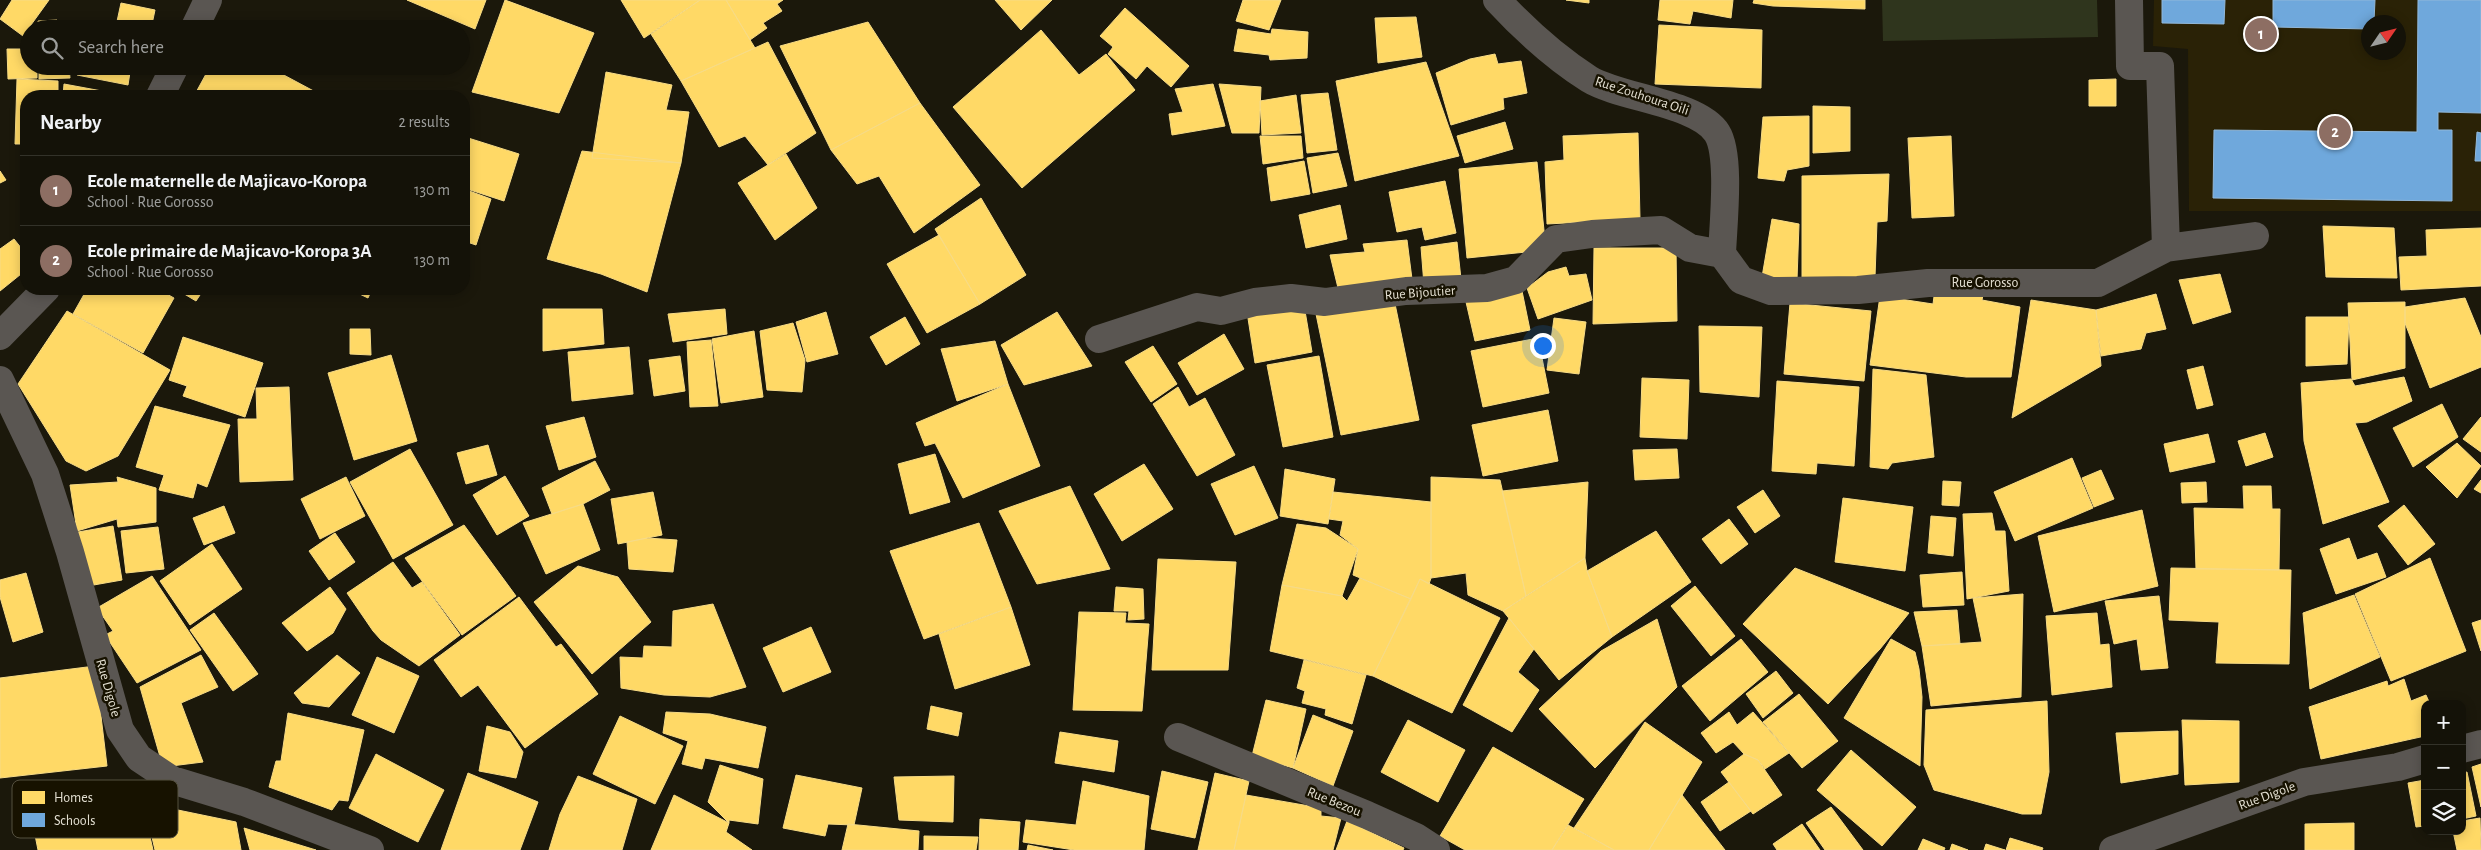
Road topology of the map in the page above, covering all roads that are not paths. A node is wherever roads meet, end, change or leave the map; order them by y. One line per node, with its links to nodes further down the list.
1 (208, 0): 4 (street)
2 (1497, 0): 9 (street, Rue Zouhoura Oili)
3 (2129, 0): 8 (street)
4 (198, 20)
5 (170, 75): 6 (street)
6 (163, 90)
7 (2255, 236): 8 (street, Rue Gorosso)
8 (2166, 248): 9 (street, Rue Gorosso)
9 (1722, 254): 12 (street, Rue Bijoutier)
10 (40, 295): 11 (street)
11 (0, 336)
12 (1099, 339)
13 (0, 380): 18 (street, Rue Digole)
14 (1178, 737): 21 (street, Rue Bezou)
15 (2481, 744): 16 (street)
16 (2466, 748)
17 (2421, 760): 22 (street, Rue Digole)
18 (172, 780)
19 (178, 782): 20 (street, Rue Digole)
20 (370, 850)
21 (1436, 850)
22 (2113, 850)

